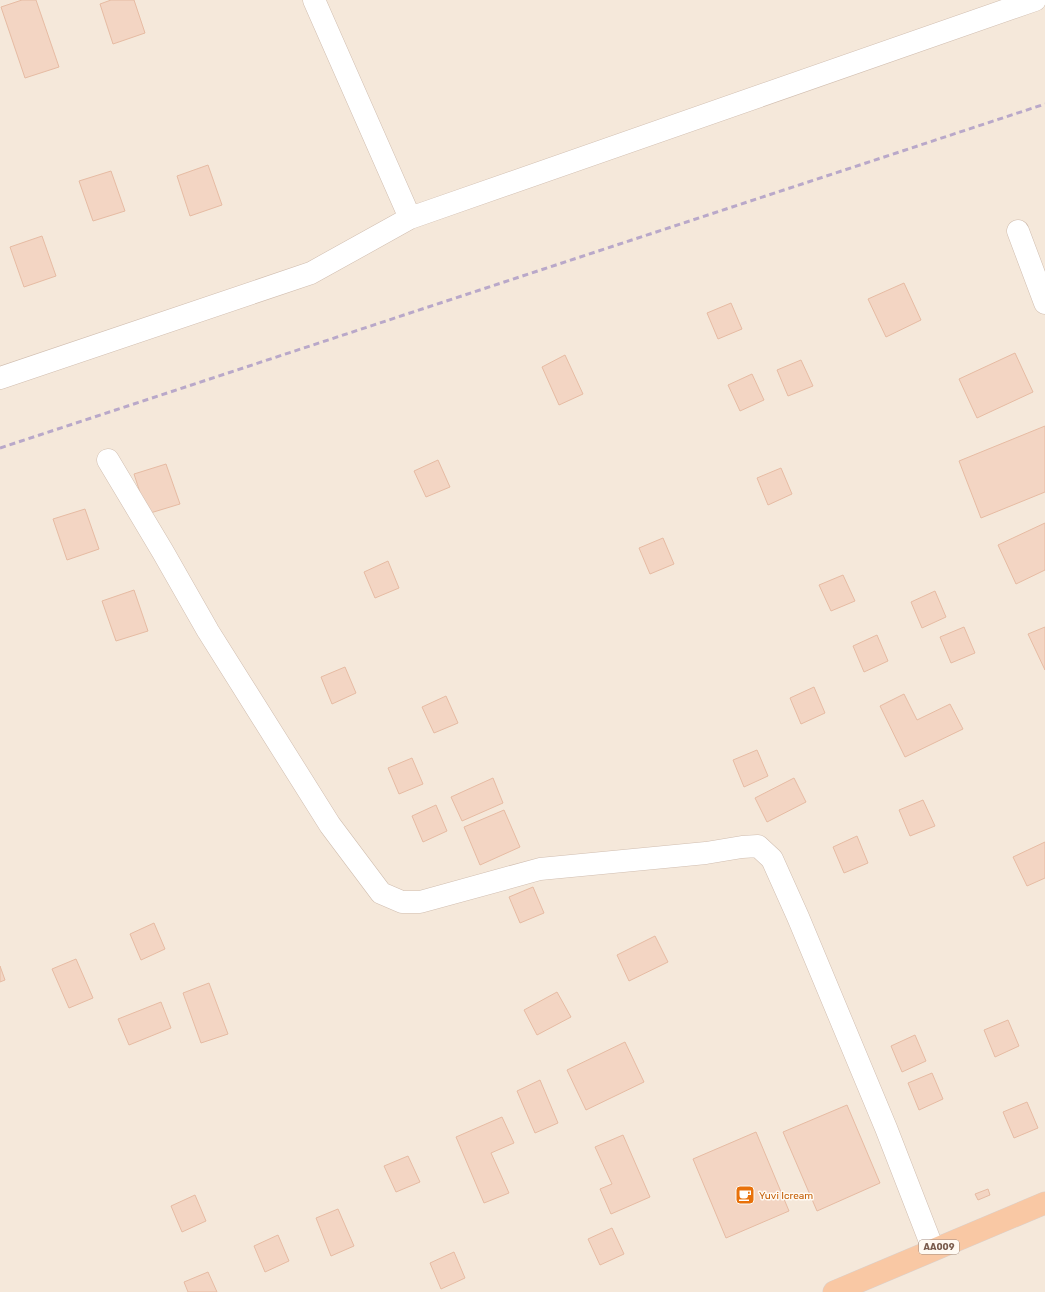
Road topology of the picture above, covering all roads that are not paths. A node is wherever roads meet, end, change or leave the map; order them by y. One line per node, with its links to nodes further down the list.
1 (314, 0): 3 (street)
2 (1035, 0): 3 (street)
3 (410, 218): 6 (street)
4 (1018, 231): 5 (street)
5 (1045, 303)
6 (0, 378)
7 (108, 460): 9 (street)
8 (1045, 1203): 9 (highway, AA009)
9 (933, 1249): 10 (highway, AA009)
10 (834, 1292)

